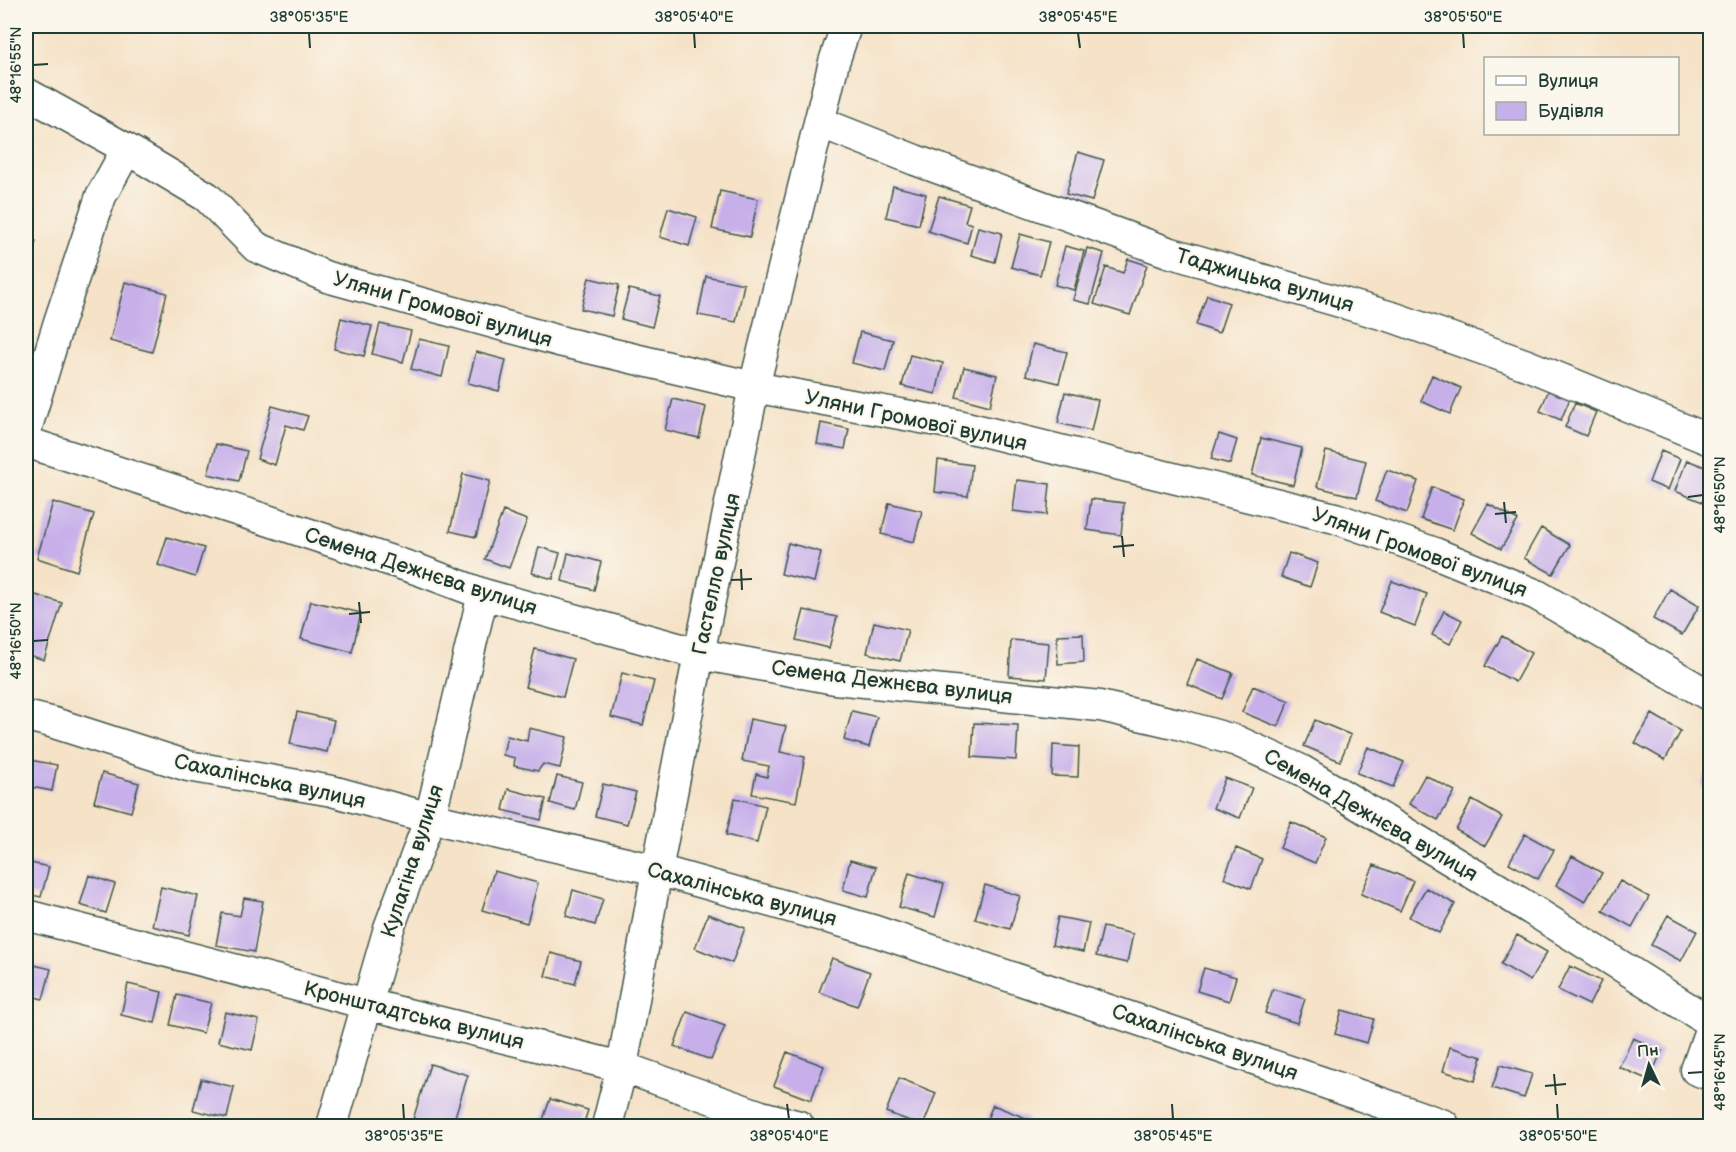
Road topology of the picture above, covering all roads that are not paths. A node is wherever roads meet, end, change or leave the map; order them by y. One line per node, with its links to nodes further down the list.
1 (846, 26): 3 (street, Гастелло вулиця)
2 (26, 93): 4 (street, Уляни Громової вулиця)
3 (819, 122): 5 (street, Гастелло вулиця); 7 (street, Таджицька вулиця)
4 (127, 149): 5 (street, Уляни Громової вулиця); 6 (street)
5 (754, 387): 10 (street, Гастелло вулиця); 11 (street, Уляни Громової вулиця)
6 (26, 430)
7 (1710, 440)
8 (26, 442): 9 (street, Семена Дежнєва вулиця)
9 (483, 594): 10 (street, Семена Дежнєва вулиця); 13 (street, Кулагіна вулиця)
10 (699, 654): 14 (street, Гастелло вулиця); 17 (street, Семена Дежнєва вулиця)
11 (1710, 696)
12 (26, 716): 13 (street, Сахалінська вулиця)
13 (430, 818): 14 (street, Сахалінська вулиця); 16 (street, Кулагіна вулиця)
14 (657, 870): 19 (street, Гастелло вулиця); 21 (street, Сахалінська вулиця)
15 (26, 915): 16 (street, Кронштадтська вулиця)
16 (367, 1004): 19 (street, Кронштадтська вулиця); 22 (street, Кулагіна вулиця)
17 (1710, 1022)
18 (1710, 1030): 20 (street)
19 (622, 1067): 23 (street, Гастелло вулиця); 24 (street, Кронштадтська вулиця)
20 (1710, 1076)
21 (1444, 1125)
22 (332, 1126)
23 (607, 1126)
24 (798, 1126)

